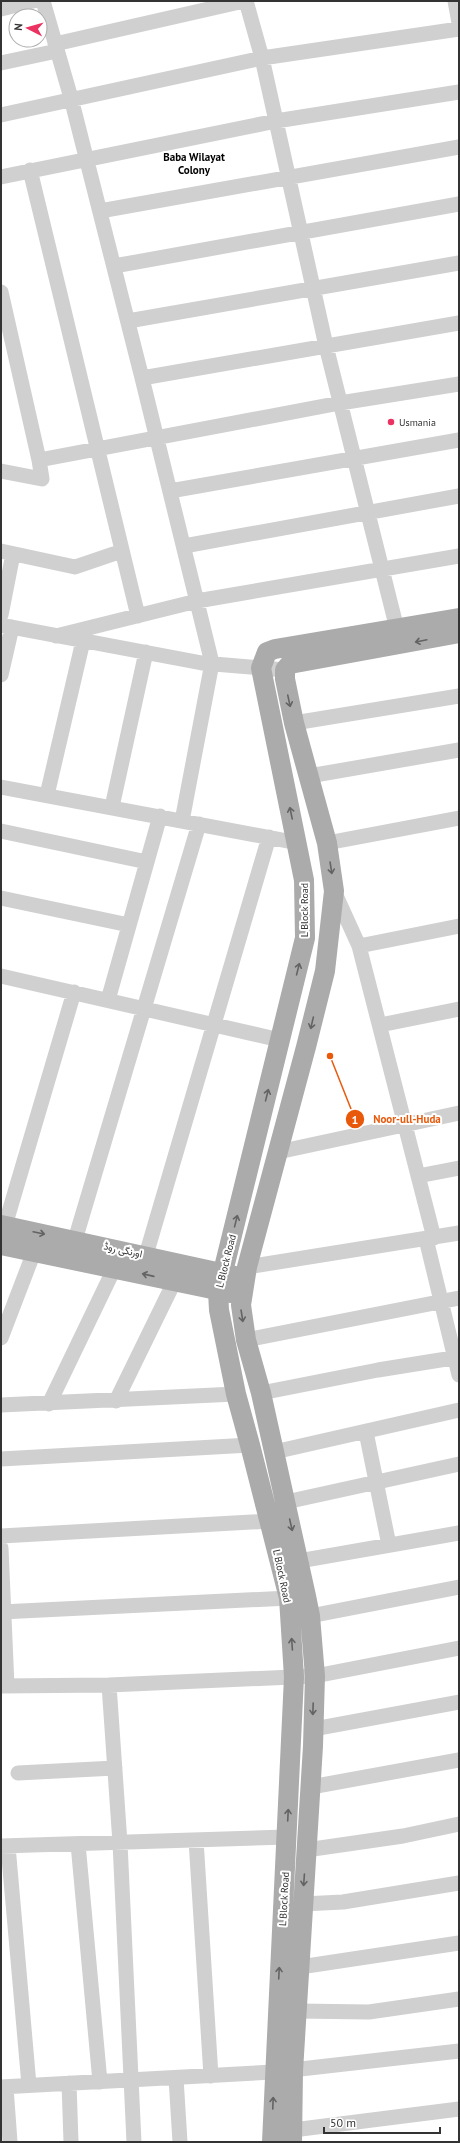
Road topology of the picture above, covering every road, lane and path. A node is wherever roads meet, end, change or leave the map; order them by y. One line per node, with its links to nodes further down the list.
1 (33, 1): 5 (street)
2 (43, 1): 8 (street)
3 (245, 1): 8 (street); 9 (street)
4 (455, 1): 6 (street)
5 (1, 9)
6 (459, 23)
7 (459, 29): 9 (street)
8 (56, 48): 10 (street); 12 (street)
9 (262, 58): 12 (street); 14 (street)
10 (1, 62)
11 (459, 92): 14 (street)
12 (71, 98): 13 (street); 16 (street)
13 (1, 115)
14 (276, 121): 16 (street); 18 (street)
15 (459, 147): 18 (street)
16 (86, 159): 17 (street); 21 (street)
17 (30, 170): 19 (street); 35 (street)
18 (288, 176): 21 (street); 22 (street)
19 (1, 177)
20 (459, 204): 22 (street)
21 (100, 210): 24 (street)
22 (300, 232): 24 (street); 25 (street)
23 (459, 263): 25 (street)
24 (114, 266): 27 (street)
25 (313, 289): 27 (street); 29 (street)
26 (1, 292): 37 (street)
27 (128, 321): 30 (street)
28 (459, 323): 29 (street)
29 (326, 346): 30 (street); 32 (street)
30 (142, 378): 33 (street)
31 (459, 384): 32 (street)
32 (340, 403): 33 (street); 36 (street)
33 (157, 438): 35 (street); 39 (street)
34 (459, 440): 36 (street)
35 (97, 449): 37 (street); 43 (street)
36 (354, 458): 39 (street); 41 (street)
37 (39, 460): 38 (street)
38 (1, 471)
39 (170, 491): 42 (street)
40 (459, 496): 41 (street)
41 (368, 511): 42 (street); 46 (street)
42 (184, 546): 47 (street)
43 (122, 551): 44 (street); 49 (street)
44 (7, 552): 48 (street)
45 (459, 556): 46 (street)
46 (383, 569): 47 (street); 52 (street)
47 (197, 601): 49 (street); 57 (street)
48 (1, 615)
49 (138, 616): 54 (street)
50 (459, 618): 52 (main road)
51 (6, 626): 54 (street); 60 (street)
52 (398, 629): 58 (main road)
53 (459, 633): 59 (main road, one-way to 59)
54 (56, 636): 55 (street)
55 (83, 640): 56 (street); 66 (street)
56 (146, 652): 57 (street); 67 (street)
57 (212, 663): 58 (street); 70 (street)
58 (261, 668): 59 (street); 74 (main road, L Block Road, one-way to 58)
59 (285, 670): 62 (main road, L Block Road, one-way to 62)
60 (1, 674)
61 (459, 696): 62 (street)
62 (294, 723): 64 (main road, L Block Road)
63 (459, 750): 64 (street)
64 (309, 776): 75 (main road, L Block Road)
65 (1, 786): 66 (street)
66 (47, 795): 67 (street)
67 (112, 807): 68 (street)
68 (160, 816): 70 (street); 76 (street)
69 (459, 818): 75 (street)
70 (182, 821): 71 (street)
71 (198, 824): 73 (street); 85 (street)
72 (1, 831): 76 (street)
73 (269, 837): 74 (street); 87 (street)
74 (298, 843): 89 (main road, L Block Road, one-way to 74)
75 (327, 843): 77 (main road, L Block Road, one-way to 77)
76 (147, 862): 79 (street)
77 (334, 891): 81 (street); 92 (main road, L Block Road, one-way to 92)
78 (1, 898): 79 (street)
79 (129, 925): 84 (street)
80 (459, 926): 81 (street)
81 (359, 946): 88 (street)
82 (1, 976): 83 (street)
83 (74, 992): 84 (street); 96 (street)
84 (108, 1000): 85 (street)
85 (144, 1008): 87 (street); 98 (street)
86 (459, 1009): 88 (street)
87 (214, 1024): 89 (street); 100 (street)
88 (380, 1025): 91 (street)
89 (280, 1040): 104 (main road, L Block Road, one-way to 89)
90 (459, 1113): 91 (street)
91 (405, 1123): 92 (street); 94 (street)
92 (278, 1152): 103 (main road, L Block Road)
93 (459, 1168): 94 (street)
94 (418, 1176): 97 (street)
95 (459, 1233): 97 (street)
96 (2, 1234): 98 (main road, اورنگی روڈ, one-way to 98); 99 (main road, اورنگی روڈ)
97 (430, 1238): 103 (street); 106 (street)
98 (75, 1240): 100 (main road, اورنگی روڈ)
99 (34, 1252): 101 (main road, اورنگی روڈ); 107 (street)
100 (146, 1255): 102 (main road, اورنگی روڈ)
101 (114, 1268): 102 (main road, اورنگی روڈ, one-way to 101); 114 (street)
102 (179, 1272): 104 (main road, اورنگی روڈ); 113 (street)
103 (245, 1280): 104 (main road, اورنگی روڈ); 108 (main road, L Block Road, one-way to 108)
104 (221, 1282): 112 (main road, L Block Road)
105 (459, 1298): 106 (street)
106 (442, 1301): 108 (street); 109 (street)
107 (1, 1338)
108 (246, 1340): 111 (main road, L Block Road)
109 (457, 1357): 110 (street); 111 (street)
110 (459, 1375)
111 (261, 1393): 119 (main road, L Block Road)
112 (236, 1394): 113 (street); 118 (main road, L Block Road)
113 (116, 1401): 114 (street)
114 (49, 1404): 115 (street)
115 (1, 1405)
116 (459, 1410): 117 (street)
117 (366, 1432): 119 (street); 122 (street)
118 (250, 1445): 120 (street); 124 (main road, L Block Road)
119 (274, 1452): 123 (main road, L Block Road)
120 (1, 1459)
121 (459, 1464): 122 (street)
122 (376, 1483): 123 (street); 127 (street)
123 (286, 1502): 129 (main road, L Block Road, one-way to 129)
124 (270, 1521): 126 (street); 131 (main road, L Block Road)
125 (459, 1533): 127 (street)
126 (1, 1536)
127 (389, 1545): 129 (street)
128 (1, 1548): 132 (street)
129 (299, 1561): 133 (main road, L Block Road)
130 (459, 1587): 133 (street)
131 (289, 1598): 132 (street); 136 (main road, L Block Road, one-way to 131)
132 (2, 1612): 138 (street)
133 (310, 1616): 135 (main road, L Block Road)
134 (459, 1648): 135 (street)
135 (315, 1676): 136 (street); 140 (main road, L Block Road, one-way to 140)
136 (294, 1677): 137 (street); 146 (main road, L Block Road, one-way to 136)
137 (109, 1685): 138 (street); 142 (street)
138 (4, 1686)
139 (459, 1702): 140 (street)
140 (312, 1729): 144 (main road, L Block Road)
141 (459, 1760): 144 (street)
142 (114, 1768): 143 (street); 148 (street)
143 (18, 1772)
144 (311, 1787): 151 (main road, L Block Road)
145 (459, 1824): 151 (street)
146 (287, 1838): 147 (street); 159 (main road, L Block Road, one-way to 146)
147 (196, 1840): 148 (street); 160 (street)
148 (120, 1843): 149 (street); 162 (street)
149 (78, 1844): 150 (street); 163 (street)
150 (4, 1846): 165 (street)
151 (306, 1850): 153 (main road, L Block Road, one-way to 153)
152 (459, 1883): 153 (street)
153 (302, 1904): 155 (main road, L Block Road)
154 (459, 1943): 155 (street)
155 (300, 1967): 157 (main road, L Block Road)
156 (459, 1999): 157 (street)
157 (298, 2011): 159 (main road, L Block Road)
158 (459, 2051): 159 (street)
159 (283, 2072): 160 (street); 168 (main road, L Block Road); 173 (main road, L Block Road, one-way to 159)
160 (211, 2076): 161 (street)
161 (176, 2078): 162 (street); 172 (street)
162 (131, 2080): 163 (street); 171 (street)
163 (100, 2082): 164 (street)
164 (68, 2083): 165 (street); 170 (street)
165 (29, 2085): 166 (street)
166 (4, 2087): 169 (street)
167 (459, 2109): 168 (street)
168 (292, 2136)
169 (10, 2142)
170 (71, 2142)
171 (134, 2142)
172 (180, 2142)
173 (272, 2142)

